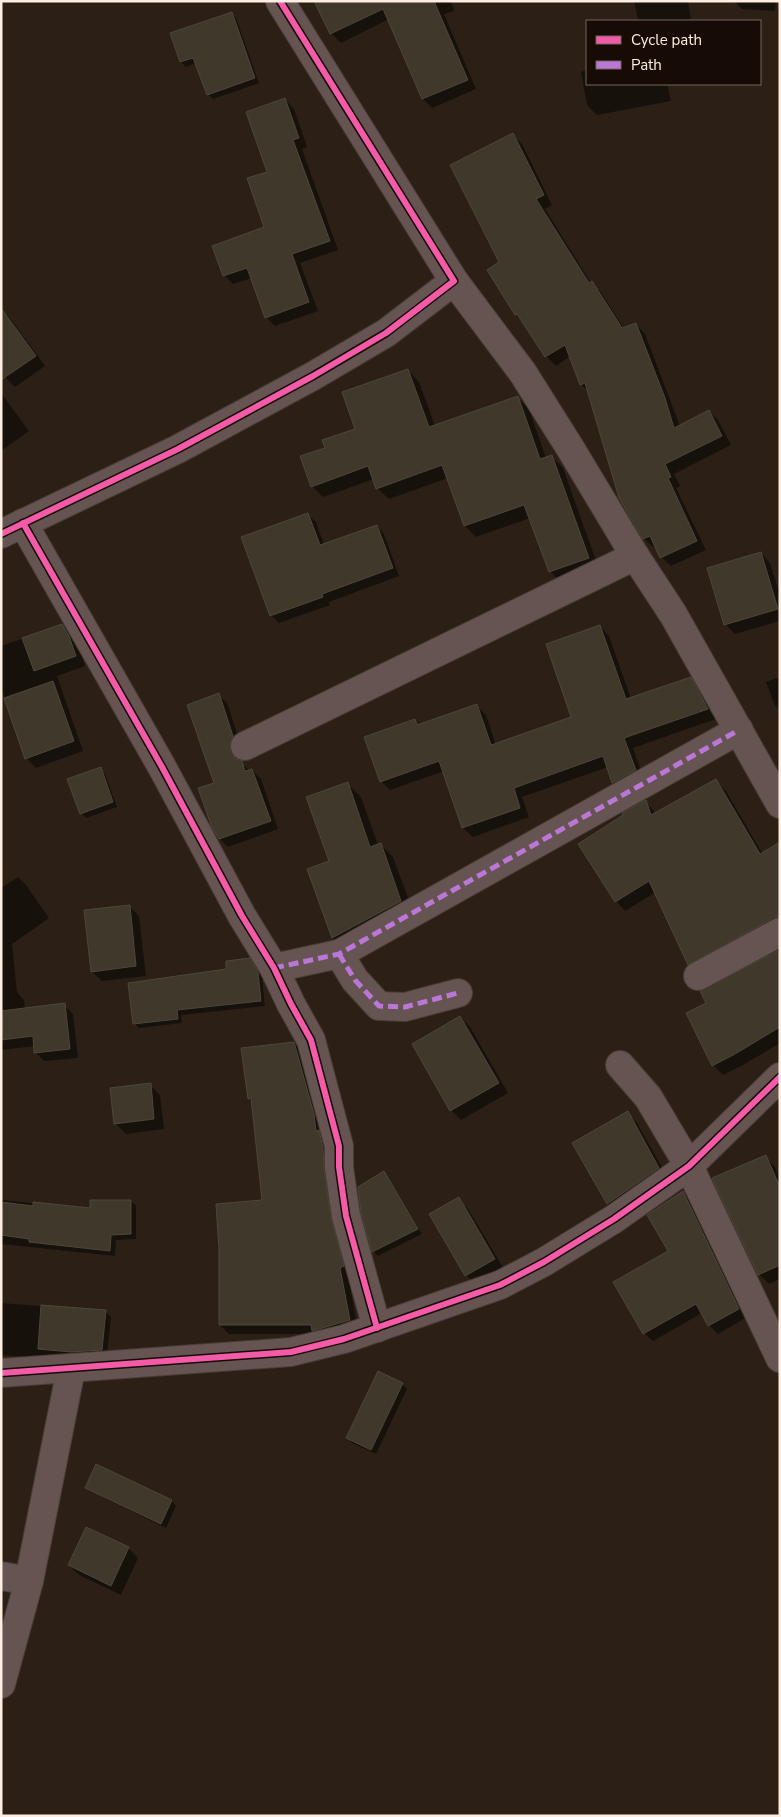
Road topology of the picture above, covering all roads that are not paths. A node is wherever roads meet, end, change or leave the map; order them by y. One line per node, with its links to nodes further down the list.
1 (280, 1): 2 (street)
2 (454, 281): 3 (street); 4 (street)
3 (12, 529): 10 (street)
4 (635, 556): 5 (street); 6 (street)
5 (739, 730): 7 (street); 9 (street)
6 (245, 746)
7 (780, 804)
8 (780, 932): 11 (street)
9 (339, 954): 10 (street); 12 (street)
10 (274, 968): 16 (street)
11 (698, 976)
12 (458, 993)
13 (620, 1065): 15 (street)
14 (780, 1076): 15 (street)
15 (689, 1166): 16 (street); 17 (street)
16 (377, 1328): 18 (street)
17 (780, 1358)
18 (71, 1369): 19 (street); 21 (street)
19 (1, 1373)
20 (1, 1576): 21 (street)
21 (29, 1581): 22 (street)
22 (1, 1684)

